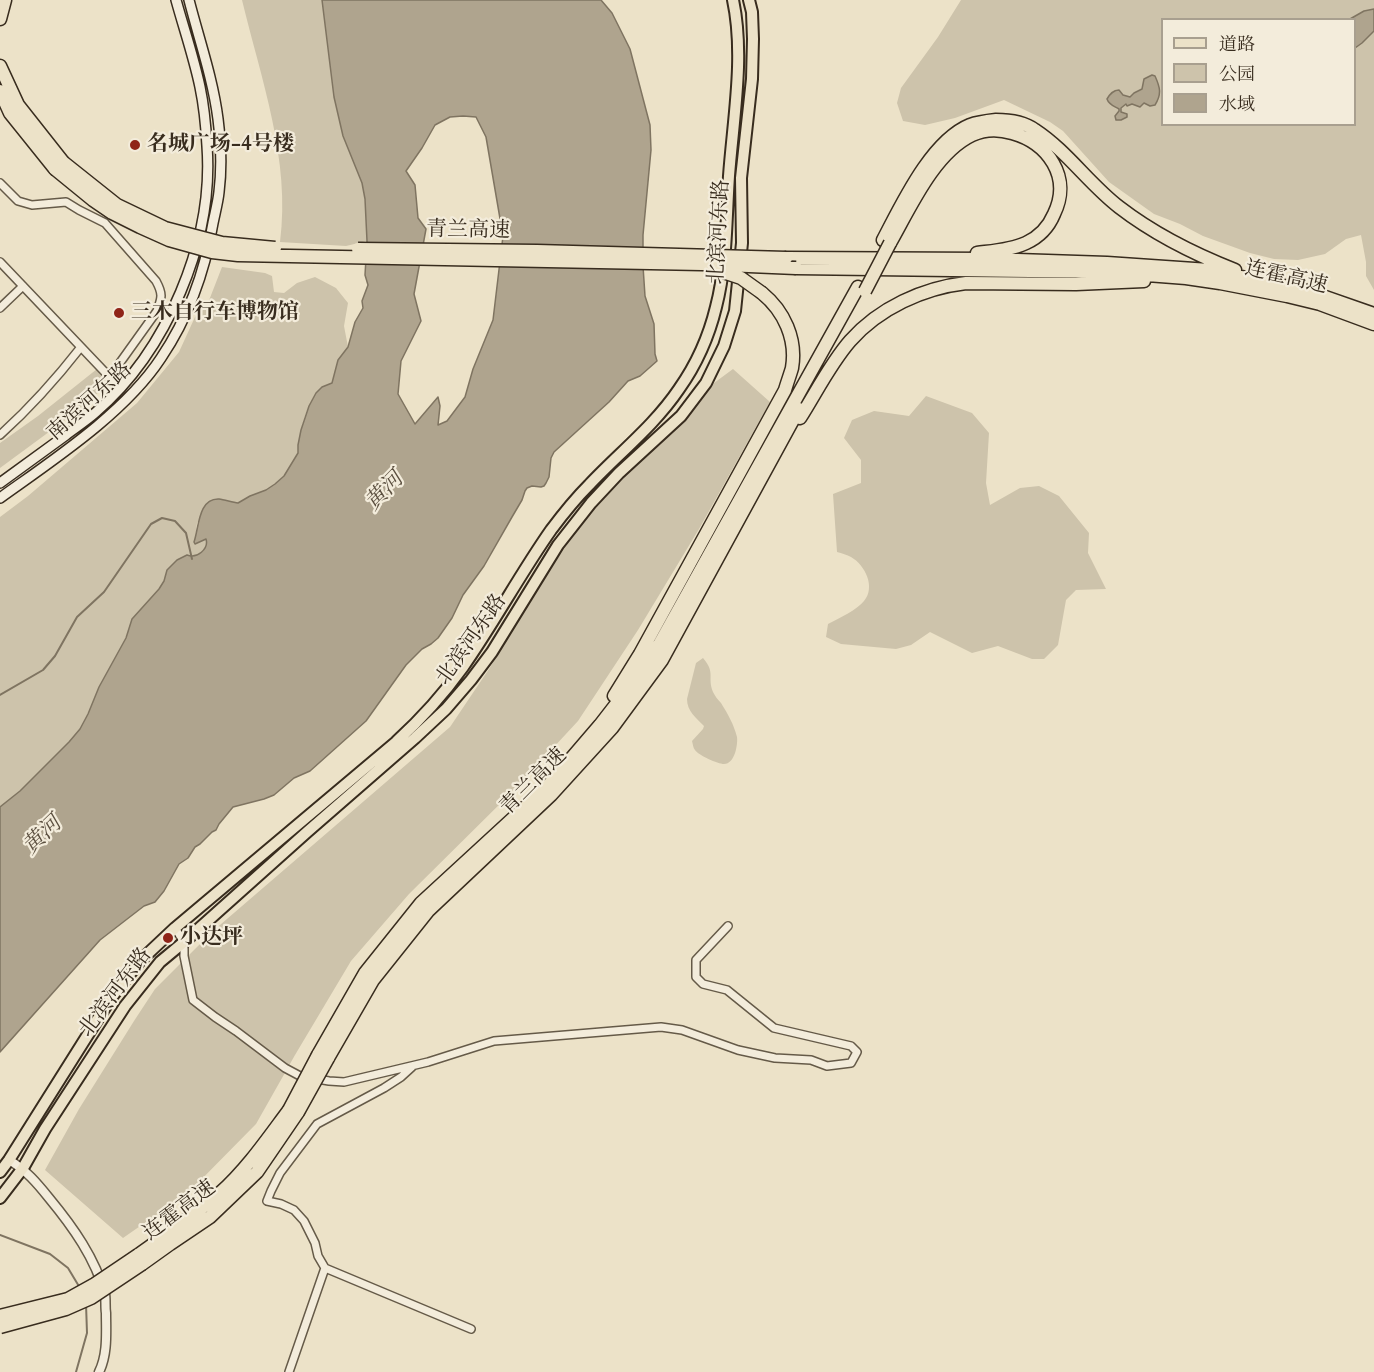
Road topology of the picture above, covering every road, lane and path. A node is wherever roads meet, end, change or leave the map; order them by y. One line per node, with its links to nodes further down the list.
1 (5, 0): 6 (highway)
2 (176, 0): 24 (main road, 南滨河东路)
3 (189, 0): 27 (main road, 南滨河东路)
4 (734, 0): 31 (main road, 北滨河东路)
5 (749, 0): 32 (main road, 北滨河东路)
6 (0, 20)
7 (0, 66): 9 (highway)
8 (0, 91): 9 (highway)
9 (59, 165): 12 (highway, 青兰高速, bridge); 14 (highway, 青兰高速, bridge)
10 (0, 183): 23 (street)
11 (886, 241): 12 (highway); 16 (highway); 18 (highway, bridge)
12 (895, 260): 16 (highway)
13 (0, 262): 17 (street)
14 (692, 264): 15 (highway, bridge); 29 (highway, bridge)
15 (1186, 278): 21 (highway, 连霍高速); 28 (highway)
16 (1270, 283): 20 (highway, 连霍高速)
17 (23, 285): 19 (street); 22 (street)
18 (861, 289): 28 (highway); 29 (highway)
19 (0, 308)
20 (1374, 314)
21 (1374, 324)
22 (81, 347): 23 (street); 25 (street)
23 (109, 378): 24 (street)
24 (120, 388): 26 (main road, 南滨河东路)
25 (0, 435)
26 (0, 483)
27 (0, 498)
28 (742, 514): 33 (highway, 青兰高速)
29 (585, 742): 33 (highway, 青兰高速)
30 (728, 926): 34 (street)
31 (175, 927): 32 (street); 35 (main road, 北滨河东路)
32 (184, 942): 34 (street); 36 (main road, 北滨河东路)
33 (323, 1056): 39 (highway, 连霍高速, bridge)
34 (414, 1065): 40 (street)
35 (9, 1160): 36 (street); 37 (main road, 北滨河东路)
36 (23, 1168): 38 (main road, 北滨河东路); 44 (street)
37 (0, 1172)
38 (0, 1198)
39 (140, 1260): 41 (highway, 连霍高速, bridge); 42 (highway, 连霍高速, bridge)
40 (325, 1268): 43 (street); 45 (street)
41 (0, 1316)
42 (0, 1327)
43 (471, 1329)
44 (99, 1372)
45 (289, 1372)

